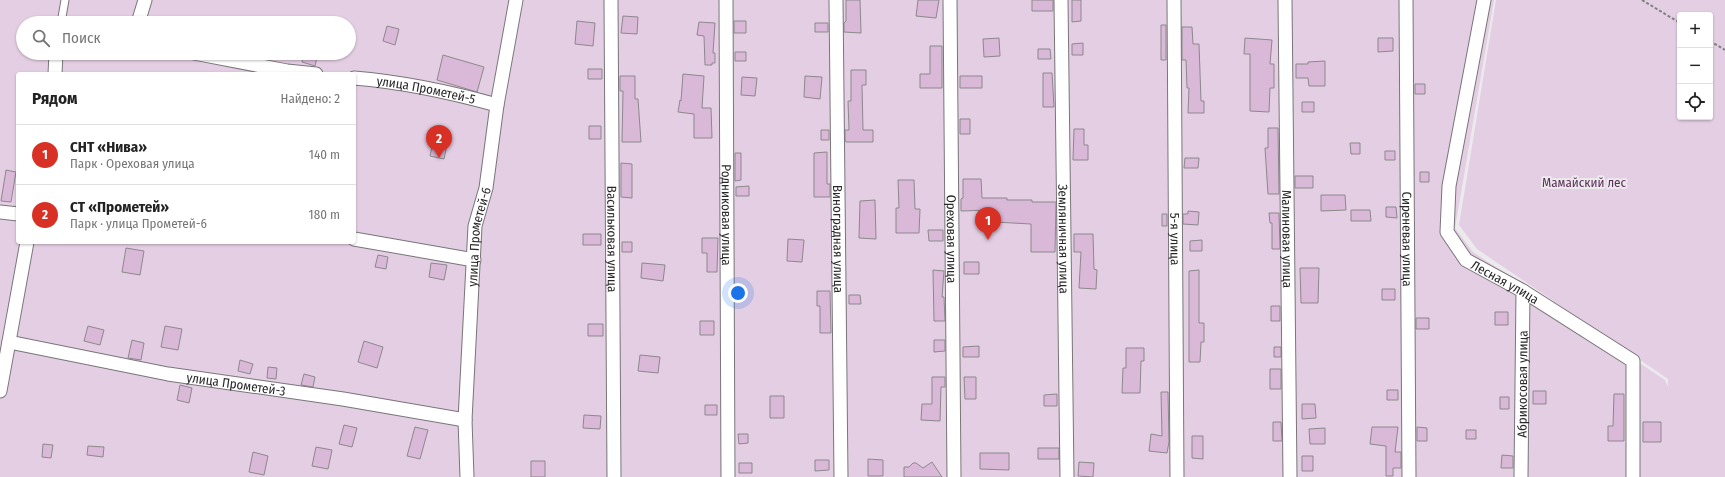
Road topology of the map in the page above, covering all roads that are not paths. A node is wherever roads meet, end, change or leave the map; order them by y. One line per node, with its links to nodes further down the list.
1 (65, 0): 13 (lane)
2 (145, 0): 14 (street)
3 (516, 0): 20 (street, улица Прометей-6)
4 (611, 0): 31 (street, Васильковая улица)
5 (726, 0): 32 (street, Родниковая улица)
6 (836, 0): 33 (street, Виноградная улица)
7 (950, 0): 34 (street, Ореховая улица)
8 (1061, 0): 35 (street, Земляничная улица)
9 (1174, 0): 36 (street, 5-я улица)
10 (1285, 0): 37 (street, Малиновая улица)
11 (1406, 0): 38 (street, Сиреневая улица)
12 (1484, 0): 26 (street, Лесная улица)
13 (62, 16)
14 (140, 16)
15 (56, 60): 17 (street)
16 (230, 60): 18 (street)
17 (55, 72)
18 (297, 72)
19 (356, 78): 20 (street, улица Прометей-5)
20 (497, 105): 25 (street, улица Прометей-6)
21 (0, 212): 22 (street)
22 (16, 214)
23 (356, 239): 25 (street)
24 (26, 244): 27 (street)
25 (474, 260): 29 (street, улица Прометей-6)
26 (1523, 291): 39 (street, Абрикосовая улица); 40 (street, Лесная улица)
27 (9, 342): 28 (street); 29 (street, улица Прометей-3)
28 (0, 391)
29 (465, 420): 30 (street, улица Прометей-6)
30 (467, 477)
31 (614, 477)
32 (728, 477)
33 (841, 477)
34 (954, 477)
35 (1067, 477)
36 (1177, 477)
37 (1290, 477)
38 (1409, 477)
39 (1521, 477)
40 (1633, 477)

